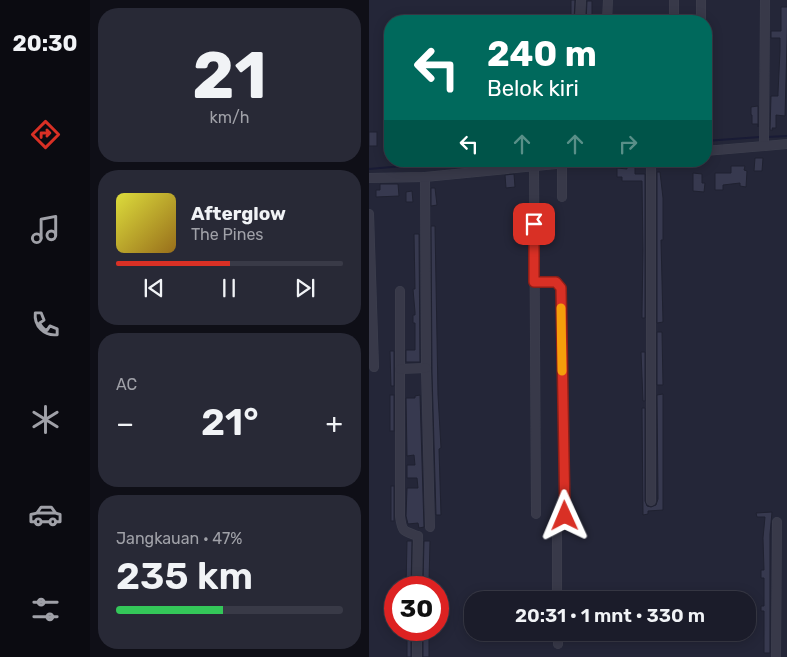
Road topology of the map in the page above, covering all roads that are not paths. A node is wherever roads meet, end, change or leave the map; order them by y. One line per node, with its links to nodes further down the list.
1 (581, 0): 6 (street)
2 (607, 0): 7 (street)
3 (674, 0): 8 (street)
4 (701, 0): 9 (street)
5 (765, 0): 11 (street)
6 (580, 15)
7 (607, 15)
8 (673, 15)
9 (701, 15)
10 (787, 142): 11 (street)
11 (764, 145): 12 (street)
12 (712, 150)
13 (524, 167): 17 (street)
14 (534, 167): 21 (street)
15 (567, 167): 19 (street)
16 (651, 167): 26 (street)
17 (425, 177): 18 (street); 24 (street)
18 (369, 178)
19 (562, 197)
20 (369, 214): 23 (street)
21 (534, 282): 27 (street); 31 (street)
22 (400, 291): 25 (street)
23 (374, 367)
24 (426, 368): 25 (street); 29 (street)
25 (400, 369): 30 (street)
26 (651, 501)
27 (535, 514)
28 (777, 522): 34 (street)
29 (430, 527)
30 (417, 576)
31 (557, 591)
32 (417, 641): 33 (street)
33 (417, 657)
34 (776, 657)

